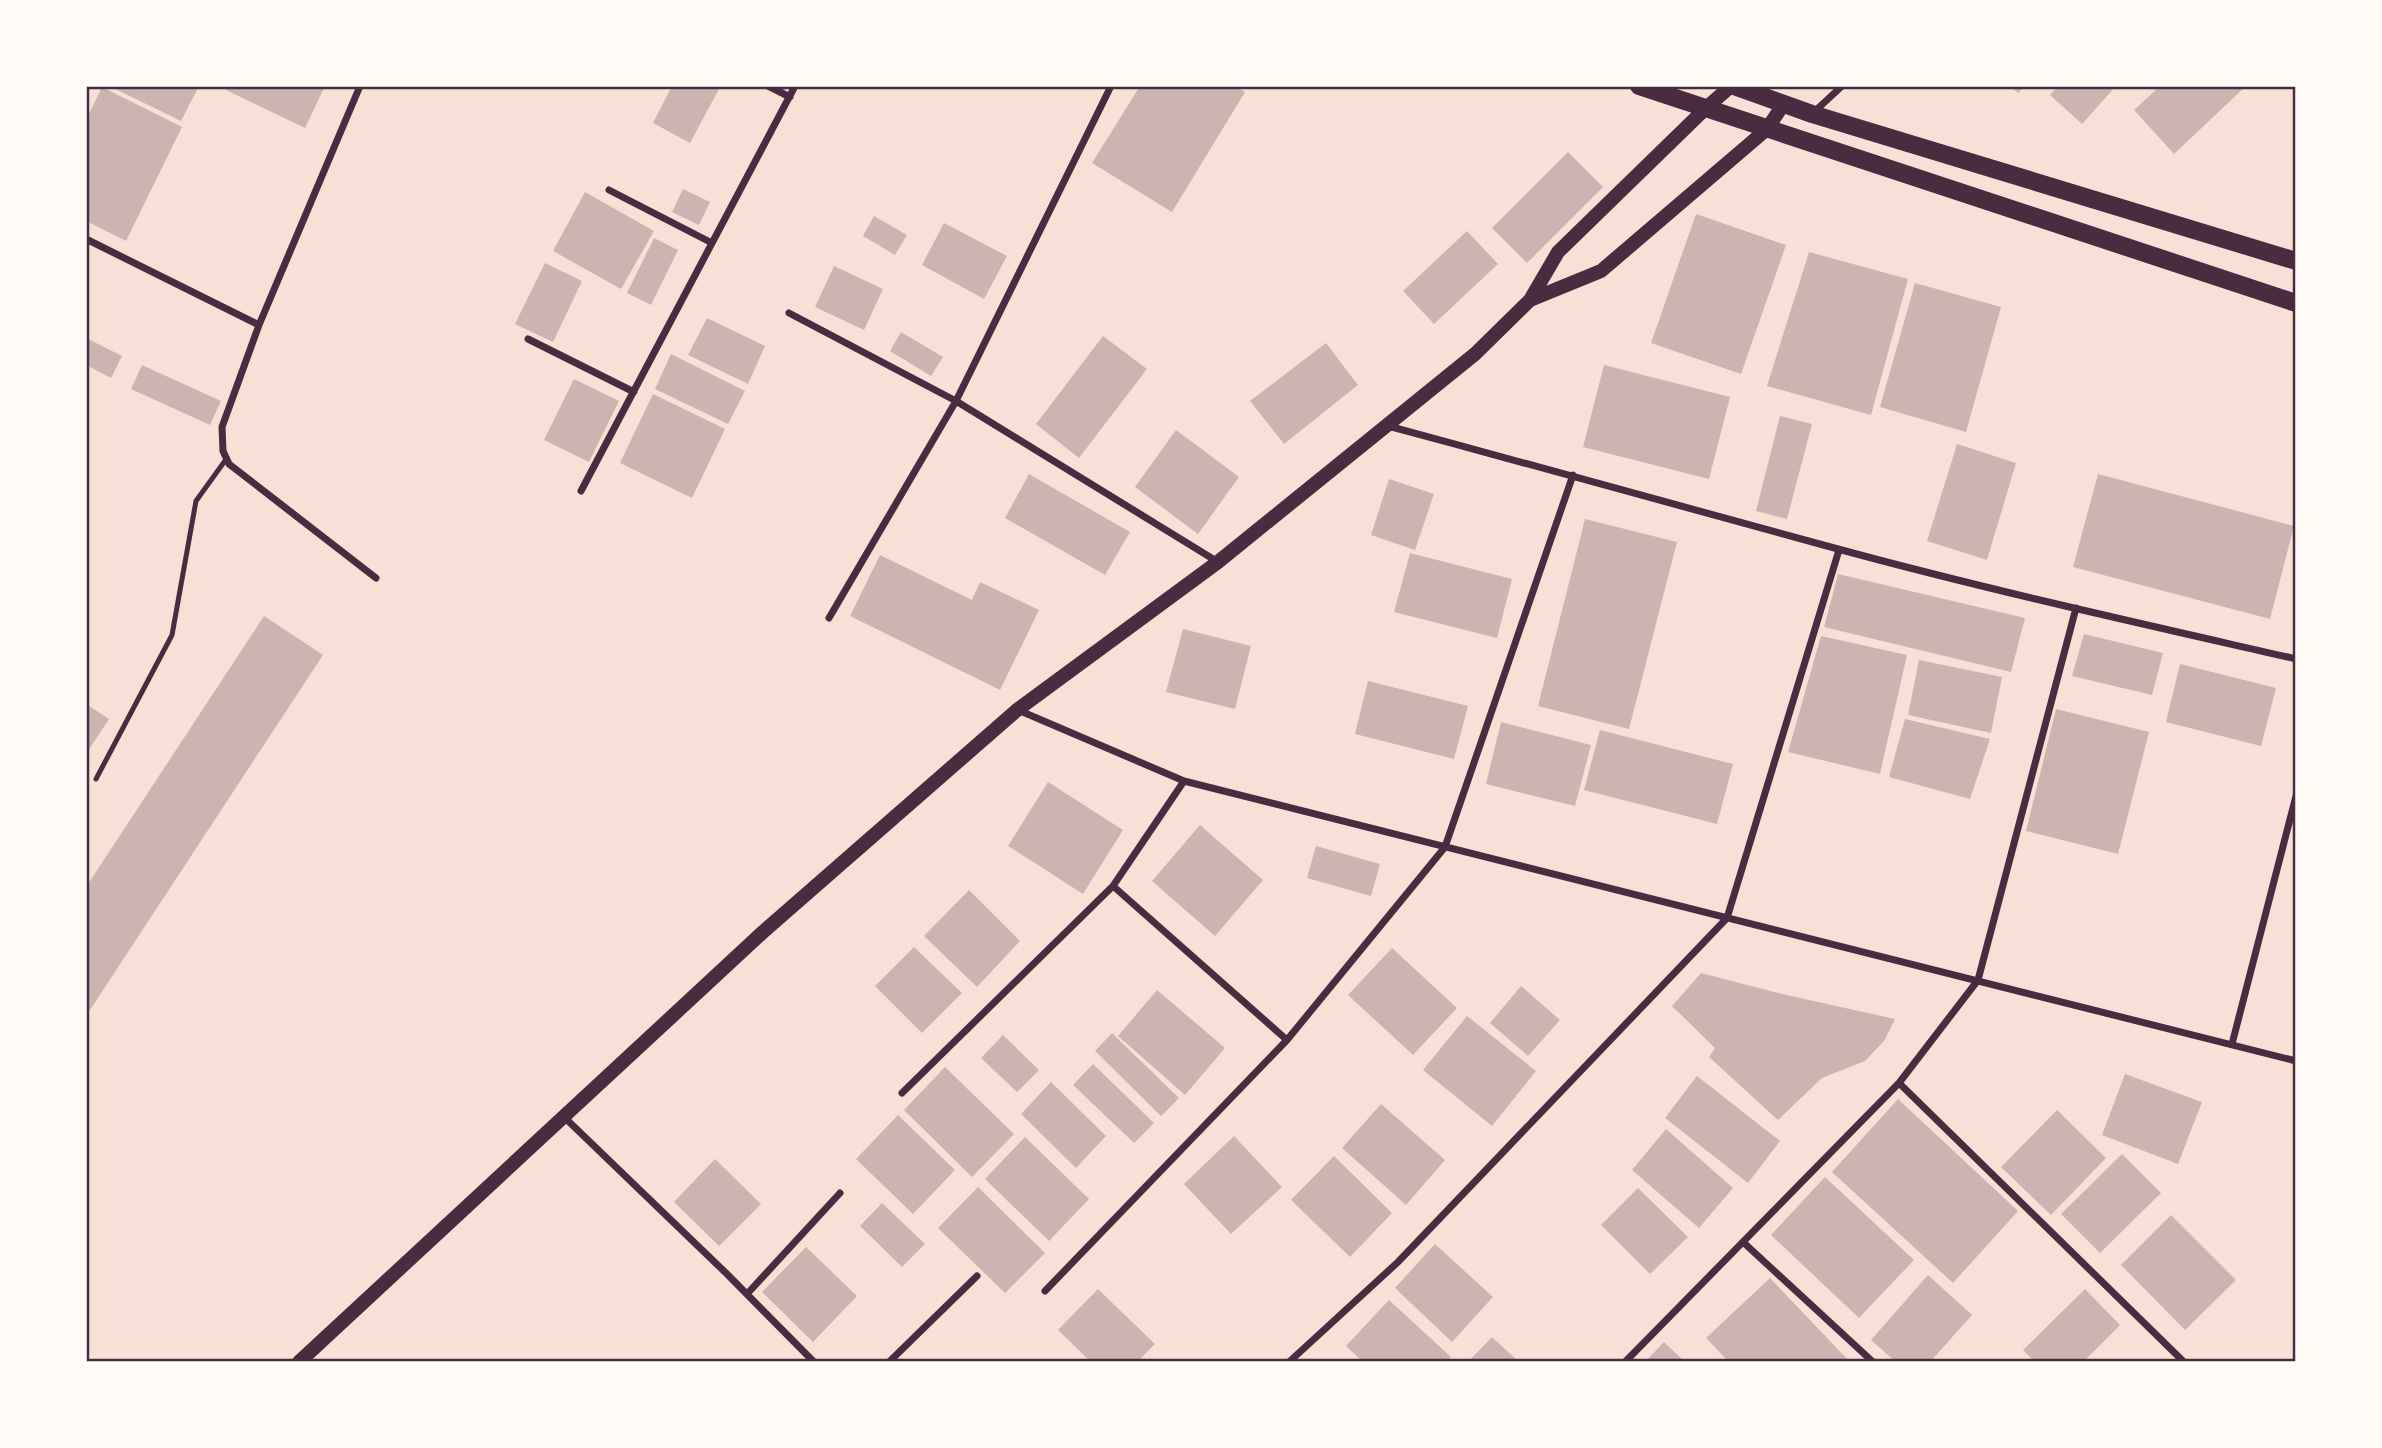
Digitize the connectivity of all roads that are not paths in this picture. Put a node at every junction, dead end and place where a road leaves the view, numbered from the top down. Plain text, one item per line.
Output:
1 (360, 86) edge
2 (768, 86) edge
3 (795, 86) edge
4 (1111, 86) edge
5 (1640, 86) edge
6 (1733, 86) edge
7 (1842, 86) edge
8 (790, 97) junction
9 (1783, 105) junction
10 (1706, 107) junction
11 (1812, 114) junction
12 (1768, 129) junction
13 (609, 190) dead end
14 (86, 239) edge
15 (712, 243) junction
16 (2296, 261) edge
17 (1530, 300) junction
18 (2296, 303) edge
19 (789, 313) dead end
20 (259, 325) junction
21 (527, 338) dead end
22 (634, 392) junction
23 (956, 401) junction
24 (1387, 426) junction
25 (226, 458) junction
26 (1573, 475) junction
27 (582, 491) dead end
28 (1839, 550) junction
29 (1218, 562) junction
30 (376, 578) dead end
31 (2076, 608) junction
32 (829, 618) dead end
33 (2296, 659) edge
34 (1017, 710) junction
35 (96, 779) dead end
36 (1184, 781) junction
37 (2296, 796) edge
38 (1444, 847) junction
39 (1113, 886) junction
40 (1727, 918) junction
41 (1979, 980) junction
42 (1287, 1040) junction
43 (2232, 1044) junction
44 (2296, 1061) edge
45 (1899, 1083) junction
46 (902, 1093) dead end
47 (563, 1115) junction
48 (840, 1193) dead end
49 (1743, 1242) junction
50 (977, 1276) dead end
51 (1045, 1291) dead end
52 (747, 1294) junction
53 (299, 1362) edge
54 (814, 1362) edge
55 (889, 1362) edge
56 (1289, 1362) edge
57 (1625, 1362) edge
58 (1873, 1362) edge
59 (2185, 1362) edge

1 - 20 street
2 - 8 street
3 - 8 street
4 - 23 street
5 - 10 main road
6 - 9 main road
6 - 10 main road
7 - 11 street
8 - 15 street
9 - 11 main road
9 - 12 main road
10 - 12 main road
10 - 17 main road
11 - 16 main road
12 - 17 main road
12 - 18 main road
13 - 15 street
14 - 20 street
15 - 22 street
17 - 24 main road
19 - 23 street
20 - 25 street
21 - 22 street
22 - 27 street
23 - 29 street
23 - 32 street
24 - 26 street
24 - 29 main road
25 - 30 street
25 - 35 lane
26 - 28 street
26 - 38 street
28 - 31 street
28 - 40 street
29 - 34 main road
31 - 33 street
31 - 41 street
34 - 36 street
34 - 47 main road
36 - 38 street
36 - 39 street
37 - 43 street
38 - 40 street
38 - 42 street
39 - 42 street
39 - 46 street
40 - 41 street
40 - 56 street
41 - 43 street
41 - 45 street
42 - 51 street
43 - 44 street
45 - 49 street
45 - 59 street
47 - 52 street
47 - 53 main road
48 - 52 street
49 - 57 street
49 - 58 street
50 - 55 street
52 - 54 street

